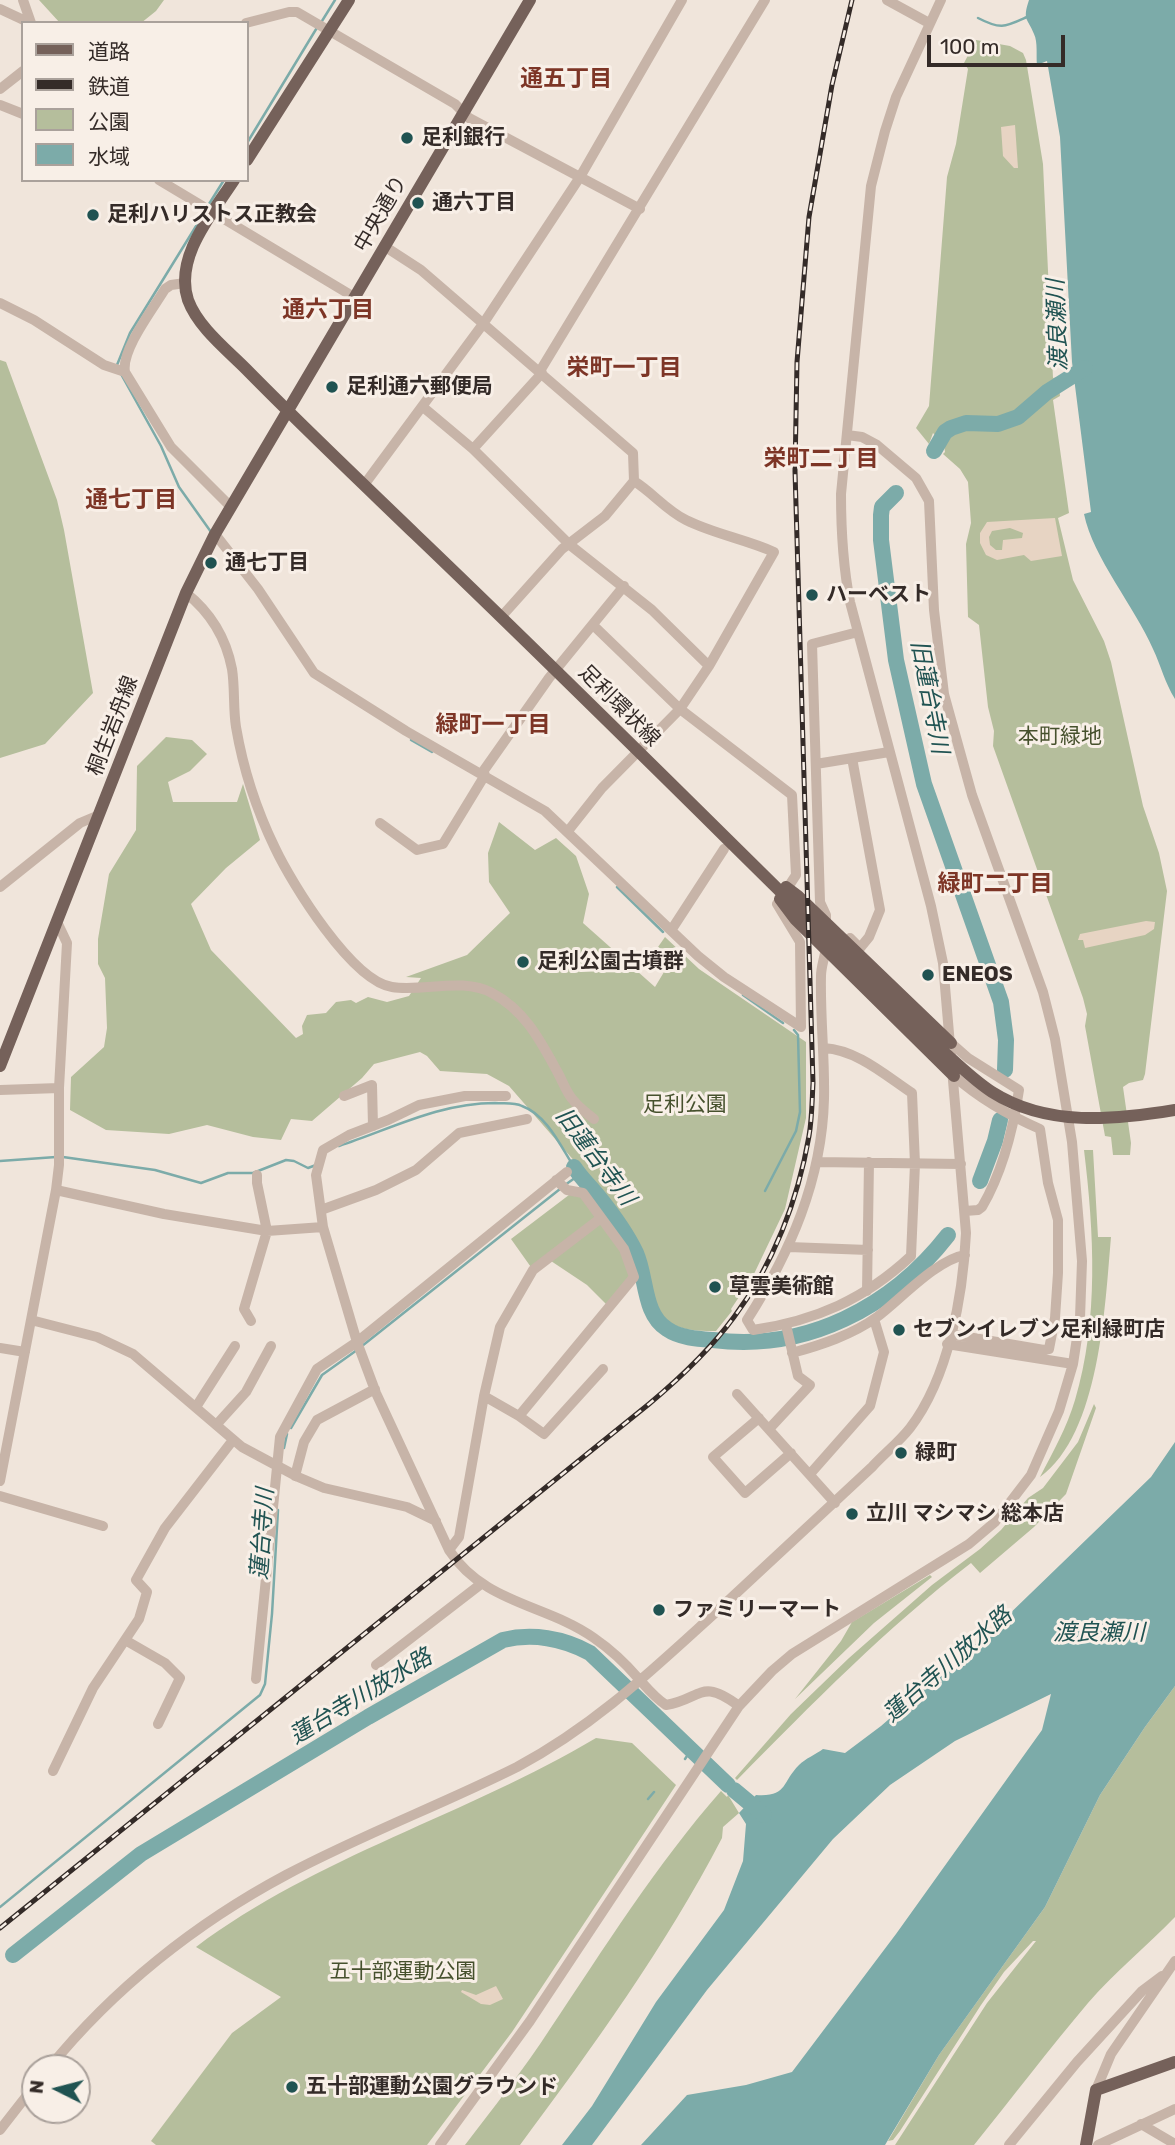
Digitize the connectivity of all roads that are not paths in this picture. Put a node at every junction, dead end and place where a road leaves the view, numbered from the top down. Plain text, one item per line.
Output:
1 (23, 0) edge
2 (349, 0) edge
3 (530, 0) edge
4 (682, 0) edge
5 (765, 0) edge
6 (887, 0) edge
7 (941, 0) edge
8 (0, 9) edge
9 (26, 21) edge
10 (29, 21) edge
11 (248, 22) edge
12 (929, 23) junction
13 (328, 31) junction
14 (21, 73) edge
15 (0, 89) edge
16 (0, 105) edge
17 (463, 111) junction
18 (21, 113) edge
19 (248, 158) edge
20 (580, 177) junction
21 (162, 182) edge
22 (233, 182) edge
23 (640, 209) junction
24 (213, 214) junction
25 (384, 246) junction
26 (185, 283) junction
27 (354, 297) junction
28 (0, 303) edge
29 (484, 324) junction
30 (125, 372) junction
31 (541, 372) junction
32 (423, 407) junction
33 (287, 411) junction
34 (847, 435) junction
35 (472, 449) junction
36 (634, 481) junction
37 (364, 485) junction
38 (230, 506) junction
39 (215, 534) junction
40 (570, 545) junction
41 (624, 586) junction
42 (186, 593) junction
43 (502, 616) junction
44 (593, 625) junction
45 (858, 632) junction
46 (709, 666) junction
47 (557, 671) junction
48 (680, 709) junction
49 (637, 751) junction
50 (889, 752) junction
51 (852, 758) junction
52 (816, 764) junction
53 (483, 777) junction
54 (99, 816) junction
55 (380, 822) dead end
56 (568, 831) junction
57 (724, 849) dead end
58 (0, 873) edge
59 (771, 882) junction
60 (4, 885) edge
61 (825, 915) junction
62 (57, 922) junction
63 (672, 929) junction
64 (951, 1043) junction
65 (824, 1048) junction
66 (0, 1066) edge
67 (954, 1076) junction
68 (59, 1088) junction
69 (0, 1090) edge
70 (344, 1096) dead end
71 (506, 1096) dead end
72 (1175, 1110) edge
73 (1015, 1118) junction
74 (1069, 1118) junction
75 (527, 1119) dead end
76 (594, 1119) dead end
77 (373, 1126) junction
78 (817, 1162) junction
79 (869, 1162) junction
80 (915, 1164) junction
81 (961, 1164) junction
82 (567, 1172) dead end
83 (257, 1175) dead end
84 (556, 1180) junction
85 (56, 1190) junction
86 (321, 1210) junction
87 (965, 1211) junction
88 (601, 1218) junction
89 (323, 1227) junction
90 (267, 1231) junction
91 (789, 1247) junction
92 (868, 1250) junction
93 (965, 1255) junction
94 (867, 1291) junction
95 (874, 1319) junction
96 (32, 1320) junction
97 (251, 1321) dead end
98 (787, 1329) junction
99 (949, 1339) junction
100 (357, 1342) junction
101 (235, 1346) dead end
102 (271, 1346) dead end
103 (0, 1348) edge
104 (791, 1351) junction
105 (25, 1352) junction
106 (1073, 1364) junction
107 (603, 1369) dead end
108 (375, 1389) junction
109 (737, 1394) dead end
110 (484, 1396) junction
111 (196, 1407) junction
112 (519, 1416) junction
113 (759, 1418) junction
114 (217, 1424) junction
115 (769, 1429) junction
116 (233, 1440) junction
117 (791, 1453) junction
118 (275, 1465) junction
119 (810, 1474) junction
120 (295, 1476) junction
121 (0, 1481) edge
122 (0, 1496) edge
123 (835, 1503) junction
124 (436, 1521) junction
125 (103, 1526) dead end
126 (449, 1550) junction
127 (481, 1584) junction
128 (125, 1640) junction
129 (376, 1665) dead end
130 (256, 1679) dead end
131 (638, 1683) junction
132 (739, 1706) junction
133 (158, 1724) dead end
134 (53, 1771) dead end
135 (1175, 1961) edge
136 (1162, 1976) junction
137 (60, 2054) edge
138 (1175, 2062) edge
139 (1096, 2090) junction
140 (21, 2103) edge
141 (1175, 2109) edge
142 (1141, 2124) junction
143 (0, 2130) edge
144 (1175, 2144) edge
145 (440, 2145) edge
146 (1009, 2145) edge
147 (1086, 2145) edge
148 (1098, 2145) edge

1 - 10 street
2 - 13 main road
3 - 17 main road, 中央通り
4 - 20 street
5 - 23 street
6 - 12 street
7 - 12 street
8 - 9 street
11 - 13 street
12 - 34 street
13 - 17 street
13 - 19 main road
14 - 15 street
16 - 18 street
17 - 20 street
17 - 25 main road, 中央通り
20 - 23 street
20 - 29 street
21 - 24 street
22 - 24 main road
23 - 31 street
24 - 26 main road
24 - 27 street
25 - 27 main road, 中央通り
25 - 29 street
26 - 30 street
26 - 33 main road, 足利環状線
27 - 33 main road, 中央通り
28 - 30 street
29 - 31 street
29 - 32 street
30 - 38 street
31 - 35 street
31 - 36 street
32 - 35 street
32 - 37 street
33 - 37 main road, 足利環状線
33 - 38 main road, 桐生岩舟線
34 - 45 street
34 - 74 street
35 - 40 street
36 - 40 street
36 - 46 street
37 - 43 main road, 足利環状線
38 - 39 main road, 桐生岩舟線
39 - 42 main road, 桐生岩舟線
39 - 53 street
40 - 41 street
40 - 43 street
41 - 44 street
41 - 46 street
42 - 54 main road, 桐生岩舟線
42 - 76 street
43 - 47 main road, 足利環状線
44 - 47 street
44 - 48 street
45 - 50 street
45 - 52 street
46 - 48 street
47 - 49 main road, 足利環状線
47 - 53 street
48 - 49 street
48 - 63 street
49 - 56 street
49 - 59 main road, 足利環状線
50 - 51 street
50 - 64 street
51 - 52 street
51 - 61 street
52 - 61 street
53 - 55 street
53 - 56 street
54 - 60 street
54 - 62 main road, 桐生岩舟線
56 - 63 street
57 - 63 street
58 - 60 street
59 - 64 main road
59 - 67 main road
59 - 74 main road, 足利環状線
61 - 65 street
62 - 66 main road, 桐生岩舟線
62 - 68 street
64 - 67 street
64 - 73 street
65 - 78 street
65 - 80 street
67 - 73 street
67 - 81 street
68 - 69 street
68 - 85 street
70 - 77 street
71 - 77 street
72 - 74 main road, 足利環状線
73 - 87 street
73 - 99 street
74 - 106 street
75 - 86 street
77 - 86 street
78 - 79 street
78 - 91 street
79 - 80 street
79 - 92 street
80 - 81 street
80 - 94 street
81 - 87 street
82 - 84 street
83 - 90 street
84 - 88 street
84 - 100 street
85 - 90 street
85 - 96 street
86 - 89 street
87 - 93 street
88 - 110 street
88 - 112 street
89 - 90 street
89 - 100 street
90 - 97 street
91 - 92 street
91 - 98 street
92 - 94 street
93 - 95 street
93 - 99 street
94 - 98 street
95 - 104 street
95 - 119 street
96 - 105 street
96 - 111 street
98 - 104 street
99 - 106 street
99 - 123 street
100 - 108 street
100 - 118 street
101 - 111 street
102 - 114 street
103 - 105 street
104 - 115 street
105 - 121 street
106 - 132 street
107 - 112 street
108 - 120 street
108 - 124 street
109 - 113 street
110 - 112 street
110 - 126 street
111 - 114 street
113 - 115 street
113 - 117 street
114 - 116 street
115 - 117 street
116 - 118 street
116 - 128 street
117 - 119 street
118 - 120 street
118 - 130 street
119 - 123 street
120 - 124 street
122 - 125 street
123 - 131 street
124 - 126 street
126 - 127 street
127 - 129 street
127 - 131 street
128 - 133 street
128 - 134 street
131 - 132 street
131 - 137 street
132 - 145 street
135 - 136 street
136 - 139 street
136 - 146 street
138 - 139 main road
139 - 147 main road
140 - 143 street
141 - 142 street
142 - 144 street
142 - 148 street

